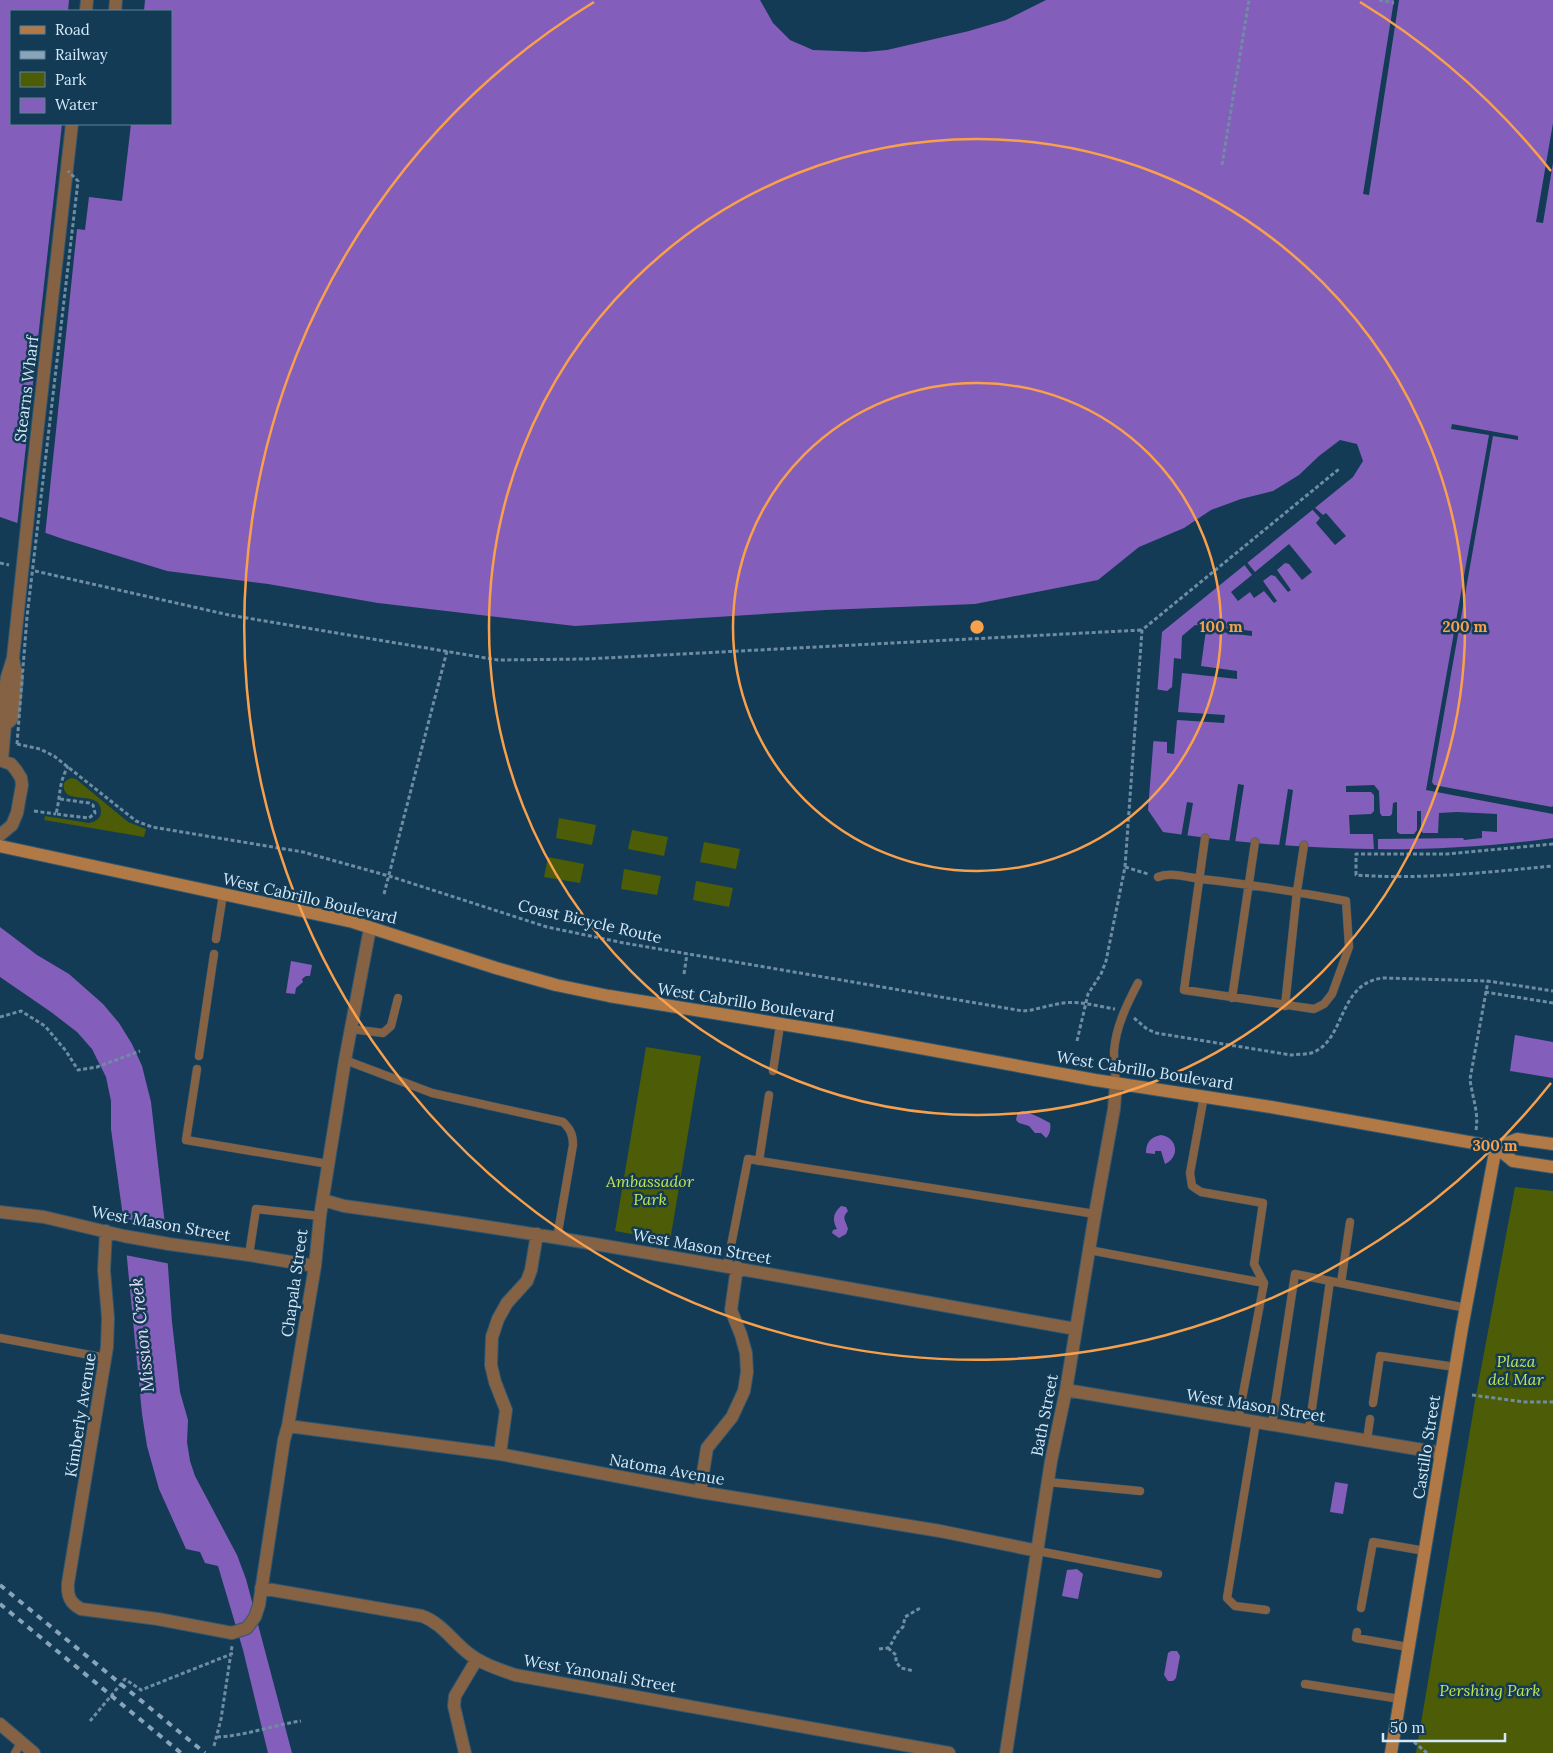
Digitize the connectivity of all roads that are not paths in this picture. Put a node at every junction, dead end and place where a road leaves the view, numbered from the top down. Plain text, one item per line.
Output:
1 (72, 125) edge
2 (1, 760) edge
3 (0, 835) edge
4 (1205, 838) dead end
5 (1255, 842) dead end
6 (1304, 845) dead end
7 (0, 846) edge
8 (1158, 877) road end
9 (1199, 879) junction
10 (1250, 884) junction
11 (1297, 891) junction
12 (223, 894) junction
13 (370, 928) junction
14 (216, 939) dead end
15 (214, 954) dead end
16 (1138, 983) dead end
17 (398, 998) dead end
18 (1232, 998) junction
19 (1285, 1006) junction
20 (780, 1025) junction
21 (351, 1029) junction
22 (199, 1056) dead end
23 (345, 1060) junction
24 (197, 1069) dead end
25 (773, 1071) dead end
26 (1116, 1083) junction
27 (769, 1095) dead end
28 (1204, 1096) junction
29 (1553, 1144) edge
30 (1496, 1147) junction
31 (759, 1161) junction
32 (328, 1164) junction
33 (1553, 1167) edge
34 (323, 1200) junction
35 (0, 1212) edge
36 (1095, 1214) junction
37 (320, 1216) junction
38 (1350, 1222) dead end
39 (106, 1231) junction
40 (537, 1234) junction
41 (557, 1238) junction
42 (1089, 1250) junction
43 (249, 1255) junction
44 (315, 1266) junction
45 (732, 1267) junction
46 (1330, 1281) junction
47 (1264, 1283) junction
48 (1341, 1283) junction
49 (1466, 1308) junction
50 (1076, 1329) junction
51 (0, 1338) edge
52 (106, 1358) junction
53 (1455, 1367) junction
54 (1066, 1390) junction
55 (1373, 1403) dead end
56 (1238, 1420) junction
57 (1370, 1420) dead end
58 (1256, 1422) junction
59 (1272, 1424) junction
60 (288, 1426) junction
61 (1309, 1429) junction
62 (1367, 1440) junction
63 (1441, 1453) junction
64 (500, 1454) junction
65 (1048, 1482) junction
66 (1140, 1491) dead end
67 (700, 1492) junction
68 (1038, 1551) junction
69 (1425, 1551) junction
70 (1158, 1574) dead end
71 (261, 1588) junction
72 (1361, 1608) dead end
73 (1266, 1610) dead end
74 (1357, 1632) dead end
75 (235, 1633) joint
76 (1408, 1647) junction
77 (477, 1659) junction
78 (1305, 1684) dead end
79 (1400, 1699) junction
80 (0, 1724) edge
81 (18, 1748) edge
82 (34, 1753) edge
83 (465, 1753) edge
84 (949, 1753) edge
85 (1006, 1753) edge
86 (1391, 1753) edge

1 - 2 street, Stearns Wharf
2 - 3 street, Stearns Wharf
4 - 9 lane
5 - 10 lane
6 - 11 lane
7 - 12 main road, West Cabrillo Boulevard
8 - 9 lane
9 - 10 lane
9 - 18 lane
10 - 11 lane
10 - 18 lane
11 - 19 lane
11 - 19 lane
12 - 13 main road, West Cabrillo Boulevard
12 - 14 lane
13 - 20 main road, West Cabrillo Boulevard
13 - 21 street, Chapala Street
15 - 22 lane
16 - 26 lane
17 - 21 lane
18 - 19 lane
20 - 25 lane
20 - 26 main road, West Cabrillo Boulevard
21 - 23 street, Chapala Street
23 - 32 street, Chapala Street
23 - 41 lane
24 - 32 lane
26 - 28 main road, West Cabrillo Boulevard
26 - 36 street, Bath Street
27 - 31 lane
28 - 30 main road, West Cabrillo Boulevard
28 - 47 lane
29 - 30 main road
30 - 33 main road
30 - 49 main road, Castillo Street
31 - 36 lane
31 - 45 lane
32 - 34 street, Chapala Street
34 - 37 street, Chapala Street
34 - 40 street, West Mason Street
35 - 39 street, West Mason Street
36 - 42 street, Bath Street
37 - 43 lane
37 - 44 street, Chapala Street
38 - 48 lane
39 - 43 street, West Mason Street
39 - 52 street, Kimberly Avenue
40 - 41 street, West Mason Street
40 - 64 street
41 - 45 street, West Mason Street
42 - 47 lane
42 - 50 street, Bath Street
43 - 44 street, West Mason Street
44 - 60 street, Chapala Street
45 - 50 street, West Mason Street
45 - 67 street
46 - 48 lane
46 - 59 lane
46 - 61 lane
47 - 56 lane
48 - 49 lane
49 - 53 main road, Castillo Street
50 - 54 street, Bath Street
51 - 52 lane
52 - 75 street, Kimberly Avenue
53 - 55 lane
53 - 63 main road, Castillo Street
54 - 56 street, West Mason Street
54 - 65 street, Bath Street
56 - 58 street, West Mason Street
57 - 62 lane
58 - 59 street, West Mason Street
58 - 73 lane
59 - 61 street, West Mason Street
60 - 64 street, Natoma Avenue
60 - 71 street, Chapala Street
61 - 62 street, West Mason Street
62 - 63 street, West Mason Street
63 - 69 main road, Castillo Street
64 - 67 street, Natoma Avenue
65 - 66 lane
65 - 68 street, Bath Street
67 - 68 street, Natoma Avenue
68 - 70 lane
68 - 85 street, Bath Street
69 - 72 lane
69 - 76 main road, Castillo Street
71 - 75 street, Chapala Street
71 - 77 street, West Yanonali Street
74 - 76 lane
76 - 79 main road, Castillo Street
77 - 83 street
77 - 84 street, West Yanonali Street
78 - 79 lane
79 - 86 main road, Castillo Street
80 - 81 street
81 - 82 street

